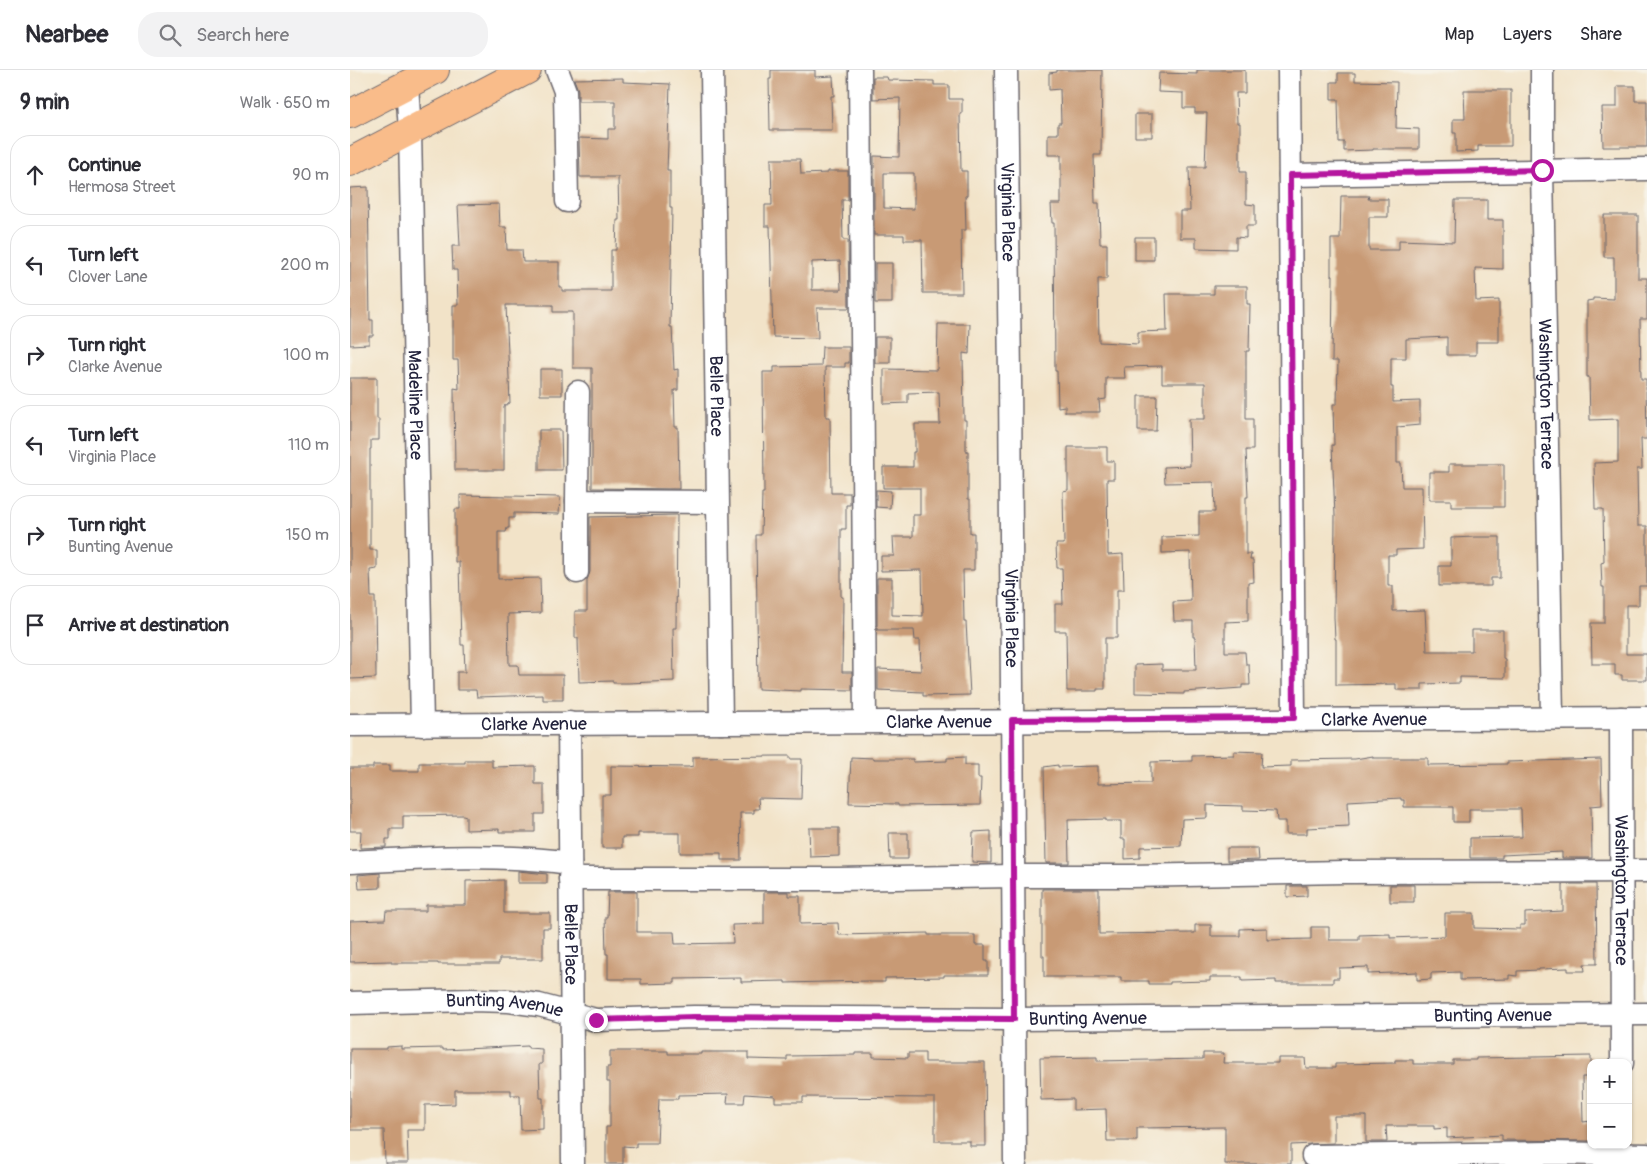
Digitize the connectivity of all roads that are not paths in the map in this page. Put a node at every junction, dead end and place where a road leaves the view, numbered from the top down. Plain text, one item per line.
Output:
1 (435, 70) edge
2 (528, 70) edge
3 (557, 70) edge
4 (712, 70) edge
5 (860, 70) edge
6 (1006, 70) edge
7 (1289, 70) edge
8 (1542, 70) edge
9 (407, 85) junction
10 (350, 114) edge
11 (410, 131) junction
12 (350, 162) edge
13 (1647, 169) edge
14 (1542, 170) junction
15 (1290, 175) junction
16 (567, 201) dead end
17 (578, 392) dead end
18 (577, 502) junction
19 (717, 502) junction
20 (577, 572) dead end
21 (1552, 717) junction
22 (1294, 718) junction
23 (1621, 718) junction
24 (1647, 718) edge
25 (1012, 720) junction
26 (865, 721) junction
27 (722, 722) junction
28 (569, 723) junction
29 (350, 725) edge
30 (422, 725) junction
31 (350, 862) edge
32 (570, 871) junction
33 (1647, 871) edge
34 (1621, 873) junction
35 (1013, 876) junction
36 (350, 1002) edge
37 (572, 1013) junction
38 (1622, 1014) junction
39 (1647, 1014) edge
40 (1014, 1019) junction
41 (1622, 1059) edge
42 (1623, 1155) edge
43 (1647, 1155) edge
44 (1314, 1156) dead end
45 (573, 1164) edge
46 (1015, 1164) edge

1 - 9 main road
2 - 11 main road
3 - 16 street
4 - 19 street, Belle Place
5 - 26 street
6 - 25 street, Virginia Place
7 - 15 street
8 - 14 street, Washington Terrace
9 - 10 main road
9 - 11 street, Madeline Place
11 - 12 main road
11 - 30 street, Madeline Place
13 - 14 street
14 - 15 street
14 - 21 street, Washington Terrace
15 - 22 street
17 - 18 street
18 - 19 street
18 - 20 street
19 - 27 street, Belle Place
21 - 22 street, Clarke Avenue
21 - 23 street, Clarke Avenue
22 - 25 street, Clarke Avenue
23 - 24 street, Clarke Avenue
23 - 34 street, Washington Terrace
25 - 26 street, Clarke Avenue
25 - 35 street, Virginia Place
26 - 27 street, Clarke Avenue
27 - 28 street, Clarke Avenue
28 - 30 street, Clarke Avenue
28 - 32 street, Belle Place
29 - 30 street, Clarke Avenue
31 - 32 street
32 - 35 street
32 - 37 street, Belle Place
33 - 34 street
34 - 35 street
34 - 38 street, Washington Terrace
35 - 40 street, Virginia Place
36 - 37 street, Bunting Avenue
37 - 40 street, Bunting Avenue
37 - 45 street, Belle Place
38 - 39 street, Bunting Avenue
38 - 40 street, Bunting Avenue
38 - 41 street, Washington Terrace
40 - 46 street, Virginia Place
42 - 43 street
42 - 44 street

